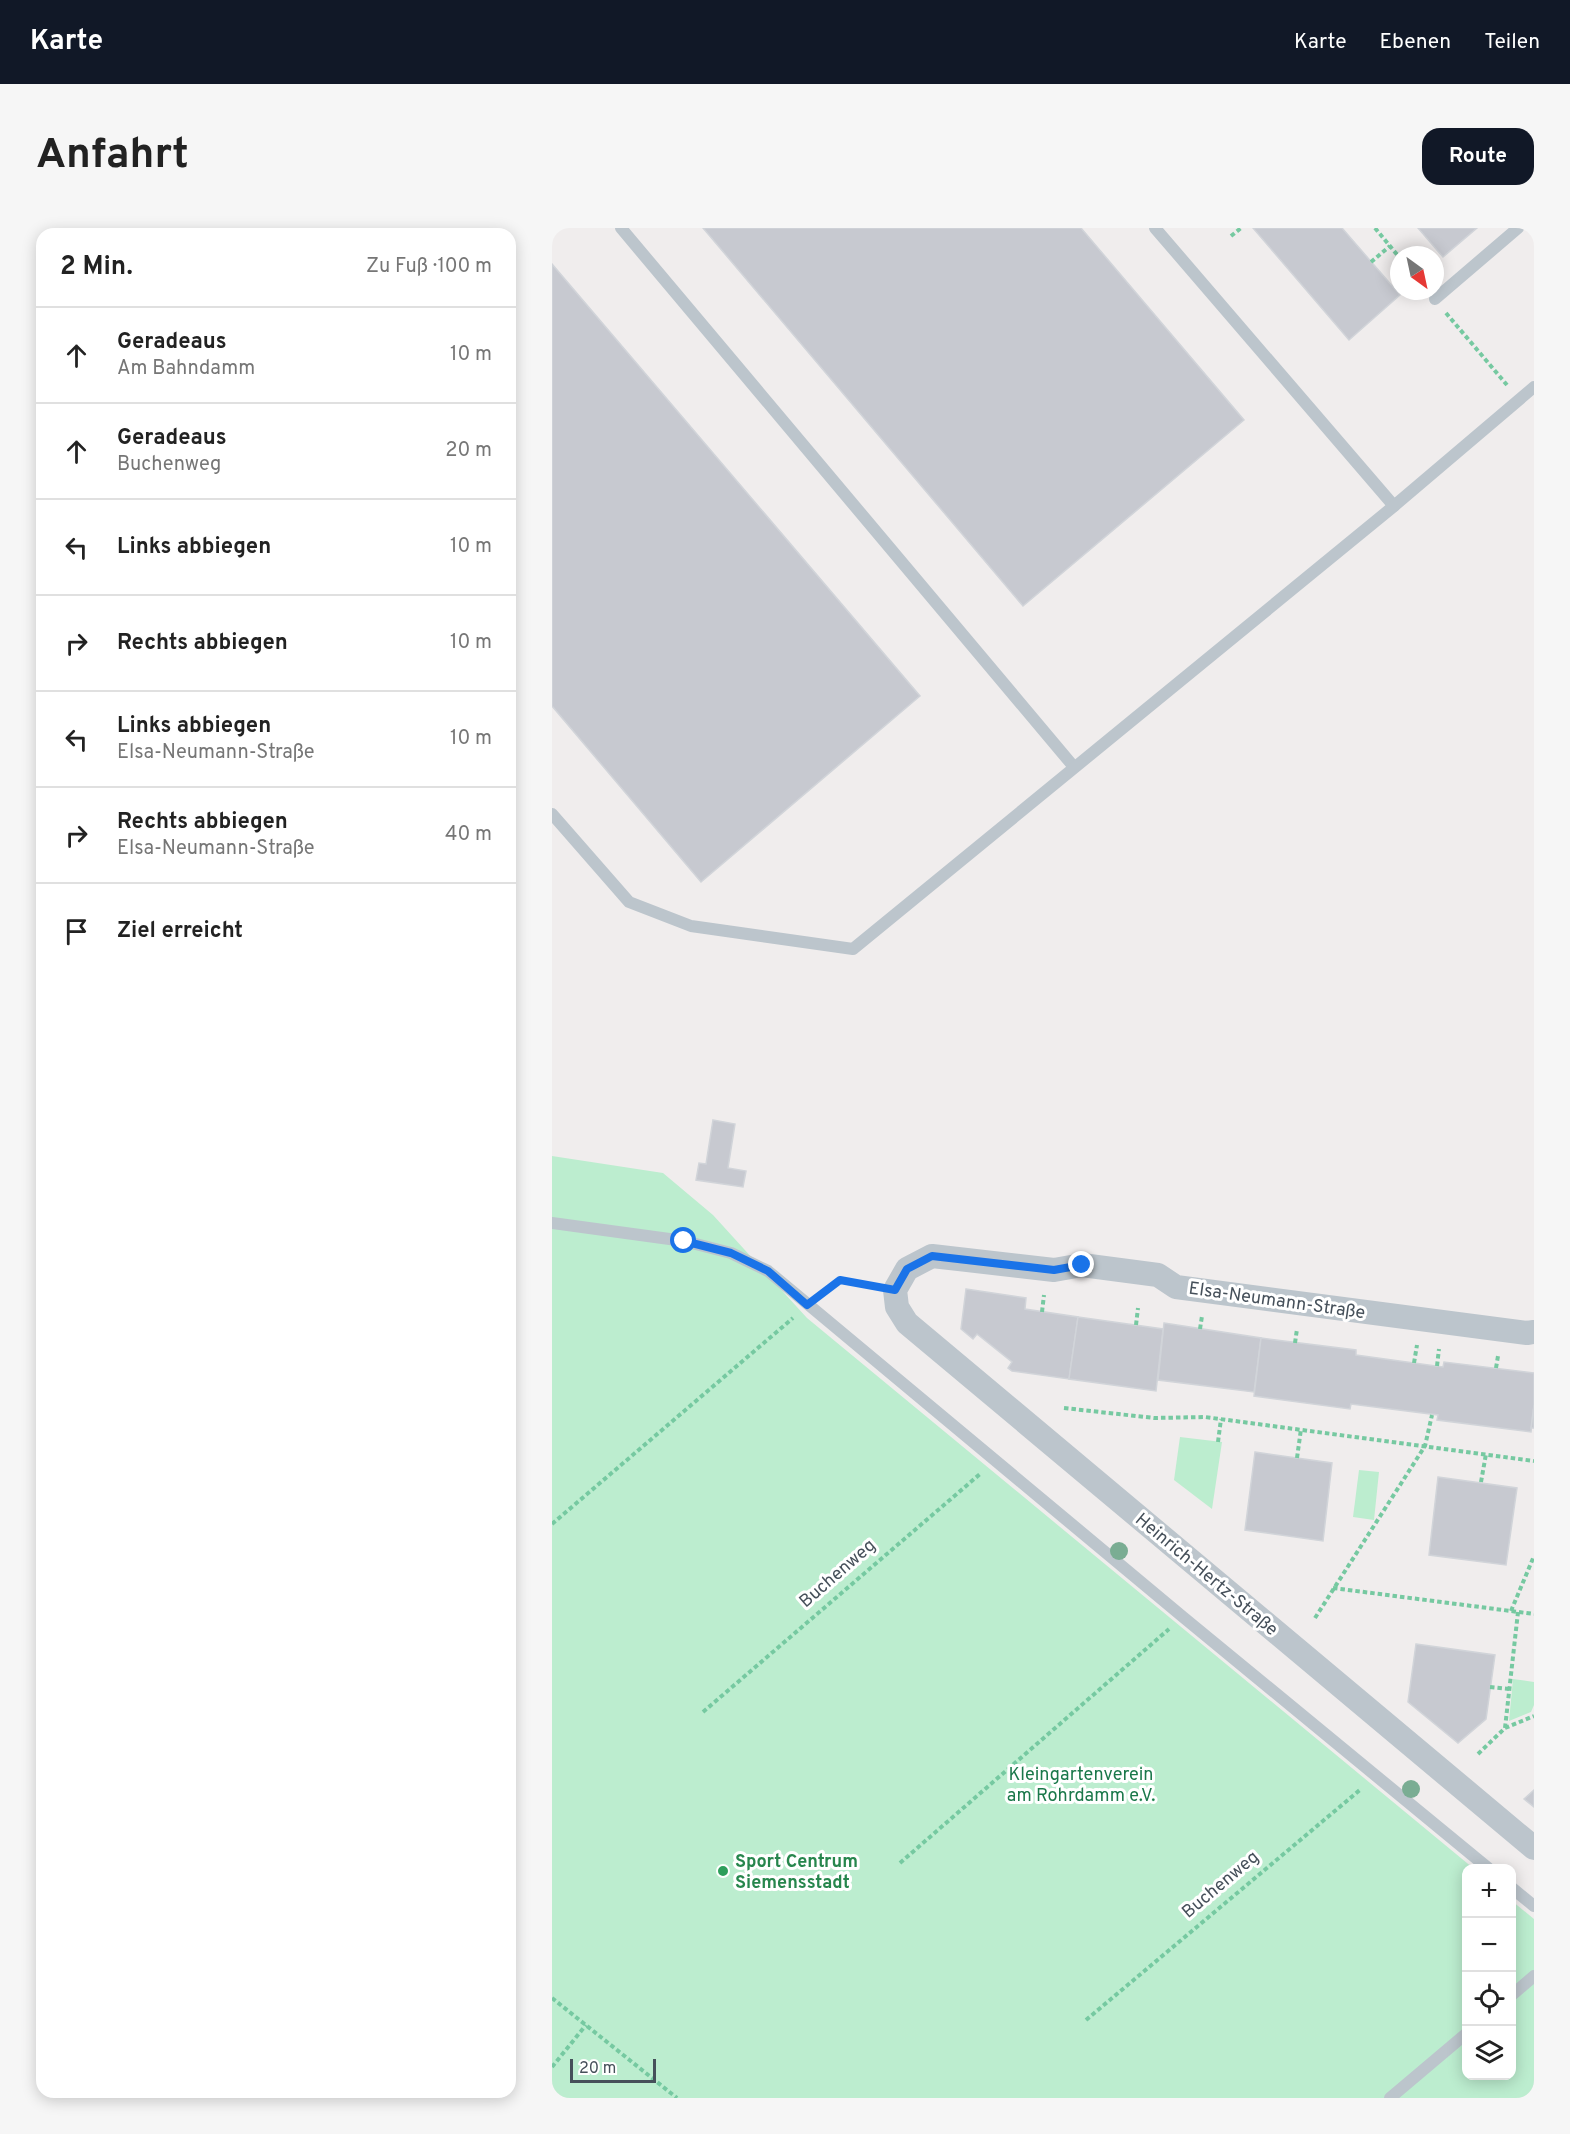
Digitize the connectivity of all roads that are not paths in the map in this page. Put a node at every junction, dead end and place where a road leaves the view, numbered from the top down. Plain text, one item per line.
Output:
1 (621, 228) edge
2 (1155, 228) edge
3 (1518, 228) edge
4 (1444, 291) edge
5 (1534, 387) edge
6 (1394, 506) junction
7 (1074, 767) junction
8 (552, 814) edge
9 (552, 1223) edge
10 (895, 1290) joint
11 (1534, 1332) edge
12 (1534, 1848) edge
13 (1482, 1864) edge
14 (1516, 1891) edge
15 (1534, 1906) edge
16 (1534, 1976) edge
17 (1516, 1992) edge
18 (1462, 2037) edge
19 (1390, 2098) edge

1 - 7 lane
2 - 6 lane
3 - 4 lane
5 - 6 lane
6 - 7 lane
7 - 8 lane
9 - 13 lane
10 - 11 street, Elsa-Neumann-Straße
10 - 12 street, Heinrich-Hertz-Straße
14 - 15 lane
16 - 17 lane
18 - 19 lane

